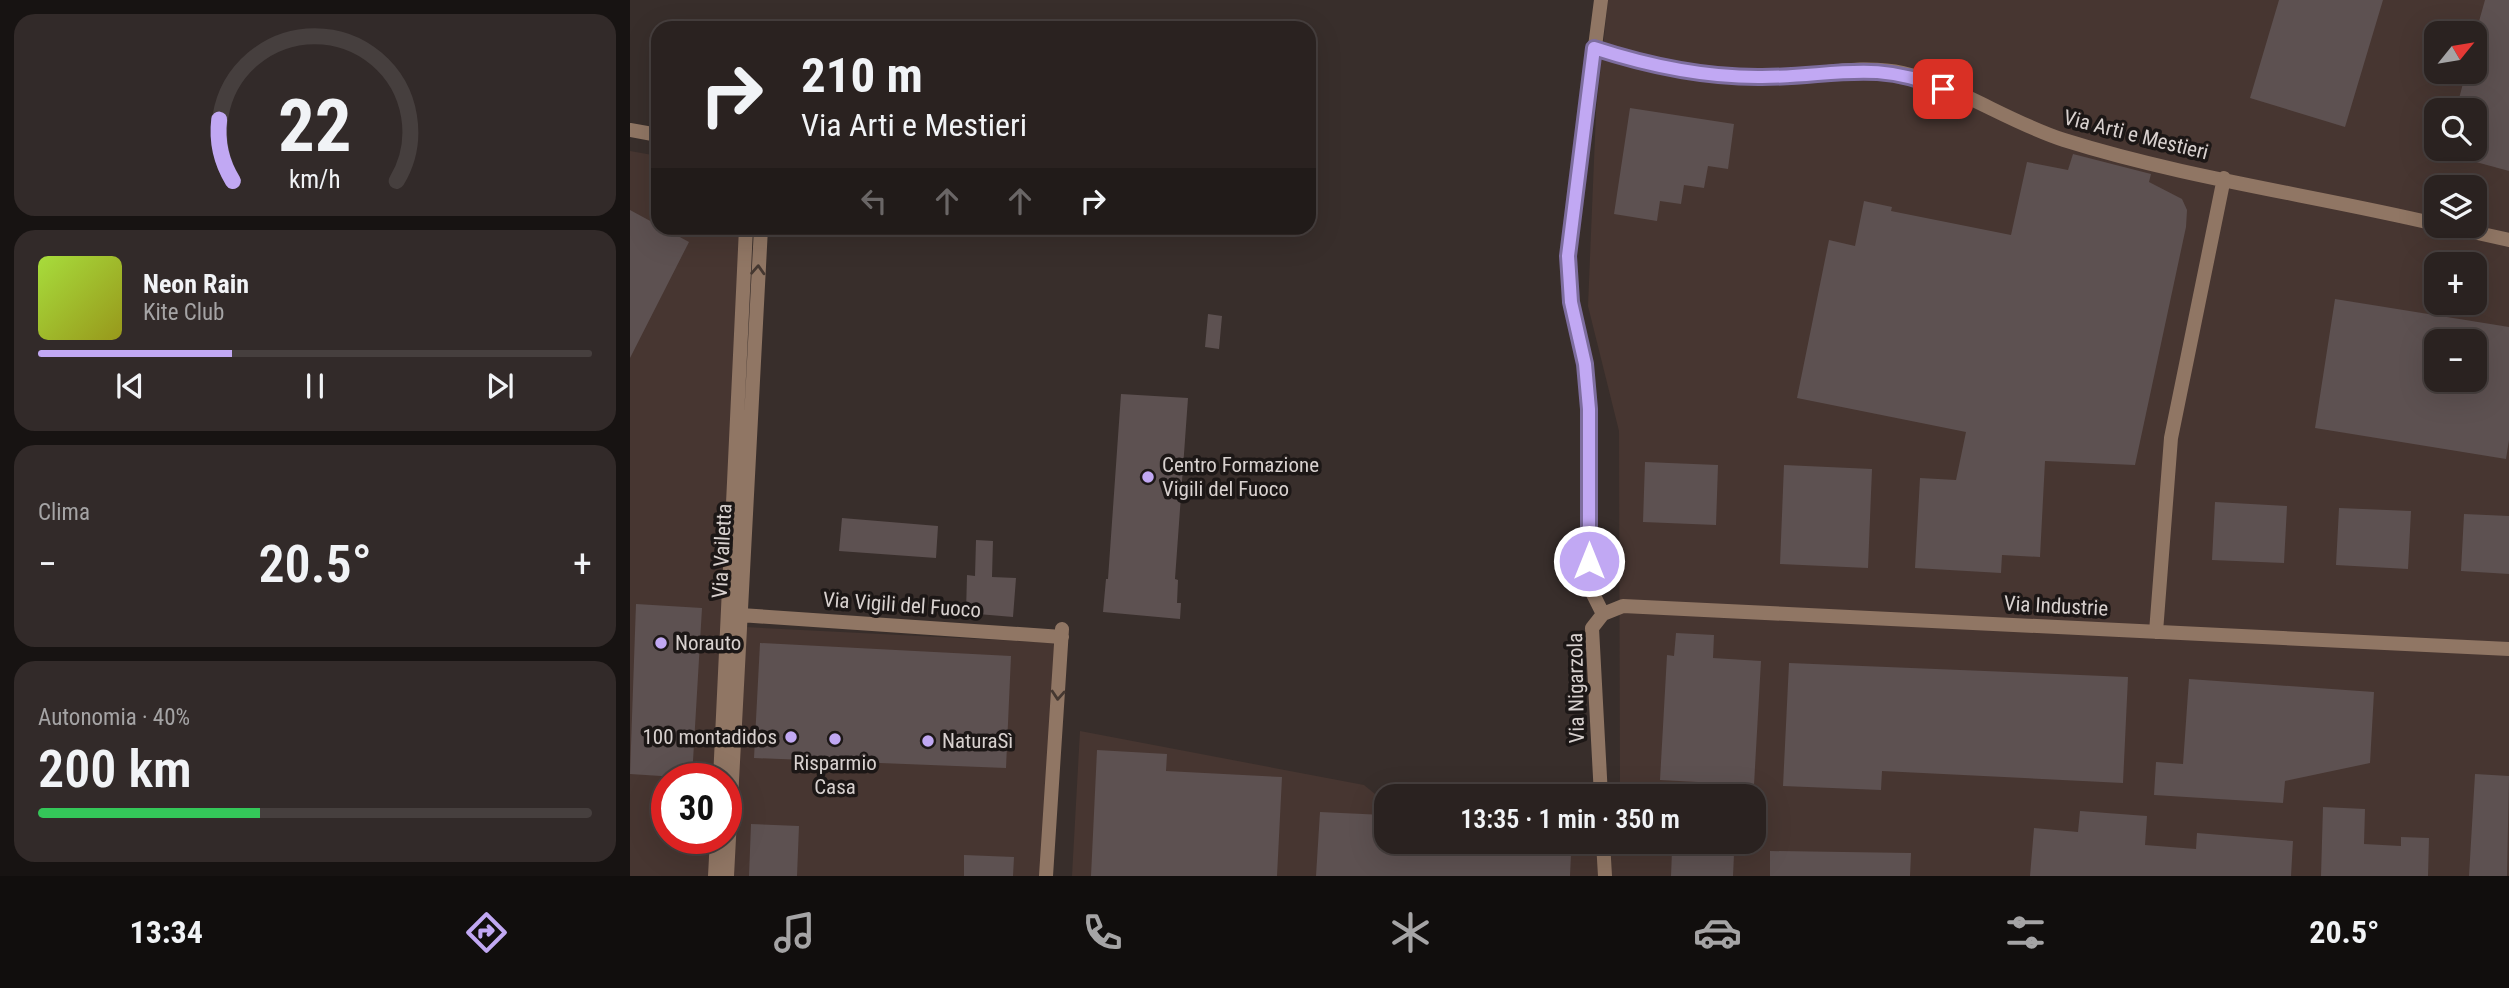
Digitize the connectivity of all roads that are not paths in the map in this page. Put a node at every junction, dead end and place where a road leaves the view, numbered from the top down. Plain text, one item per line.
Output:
1 (1601, 0) edge
2 (1594, 48) junction
3 (630, 130) edge
4 (651, 134) edge
5 (2224, 178) junction
6 (2424, 220) edge
7 (746, 235) edge
8 (761, 235) edge
9 (2487, 235) edge
10 (2509, 240) edge
11 (1603, 614) junction
12 (740, 615) junction
13 (2156, 632) junction
14 (2509, 649) edge
15 (721, 763) edge
16 (1600, 784) edge
17 (716, 854) edge
18 (1604, 854) edge
19 (715, 876) edge
20 (727, 876) edge
21 (1046, 876) edge
22 (1605, 876) edge

1 - 2 street, Via Nigarzola
2 - 5 street, Via Arti e Mestieri
2 - 11 street, Via Nigarzola
3 - 4 street
5 - 6 street
5 - 13 street, Via Arti e Mestieri
7 - 15 street, Via Vailetta
12 -> 8 street, Via Vailetta
9 - 10 street
11 - 13 street, Via Industrie
11 - 16 street, Via Nigarzola
12 - 20 street, Via Vailetta
12 -> 21 street, Via Vigili del Fuoco
13 - 14 street, Via Industrie
17 - 19 street
18 - 22 street

